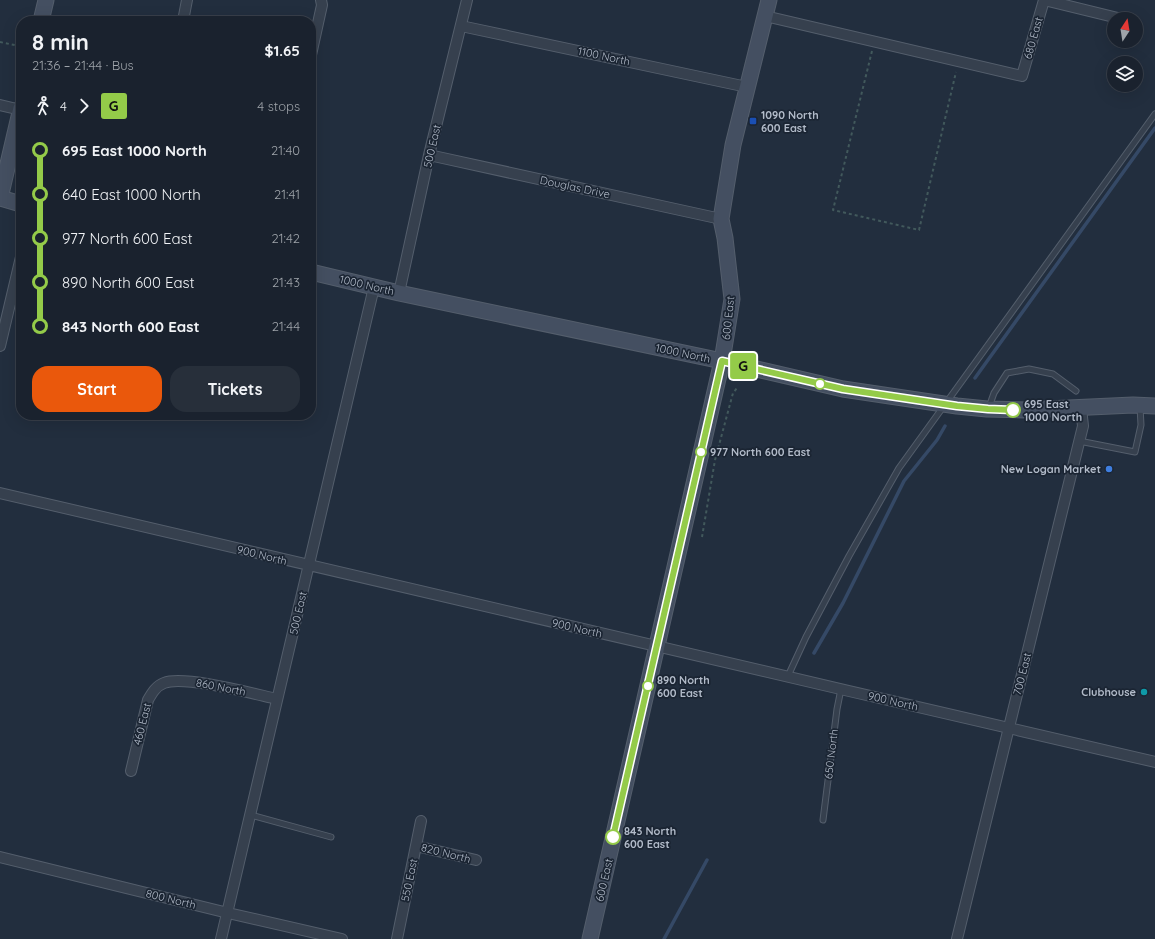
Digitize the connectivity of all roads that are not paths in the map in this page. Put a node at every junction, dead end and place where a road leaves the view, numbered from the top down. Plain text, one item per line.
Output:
1 (46, 0) edge
2 (187, 0) edge
3 (321, 0) edge
4 (467, 0) edge
5 (769, 0) edge
6 (1044, 0) edge
7 (1107, 15) edge
8 (42, 16) edge
9 (183, 16) edge
10 (765, 16) junction
11 (461, 26) junction
12 (316, 32) edge
13 (747, 87) junction
14 (0, 105) edge
15 (16, 108) edge
16 (1155, 114) edge
17 (16, 130) edge
18 (430, 155) junction
19 (0, 198) edge
20 (16, 203) edge
21 (721, 219) junction
22 (316, 273) edge
23 (16, 278) edge
24 (374, 287) junction
25 (399, 293) junction
26 (0, 346) edge
27 (722, 361) junction
28 (1076, 391) dead end
29 (945, 404) junction
30 (1140, 406) junction
31 (1155, 406) edge
32 (1081, 408) junction
33 (988, 409) junction
34 (1079, 441) junction
35 (0, 492) edge
36 (309, 566) junction
37 (657, 646) junction
38 (788, 676) junction
39 (163, 683) joint
40 (841, 689) junction
41 (278, 699) junction
42 (1009, 728) junction
43 (1155, 762) edge
44 (131, 771) dead end
45 (251, 815) junction
46 (823, 820) dead end
47 (421, 821) dead end
48 (331, 837) dead end
49 (416, 846) junction
50 (0, 857) edge
51 (476, 860) dead end
52 (228, 913) junction
53 (222, 939) edge
54 (342, 939) edge
55 (397, 939) edge
56 (590, 939) edge
57 (956, 939) edge

1 - 8 street
2 - 9 street
3 - 12 street
4 - 11 street, 500 East
5 - 10 street, 600 East
6 - 7 street
6 - 10 street, 680 East
10 - 13 street, 600 East
11 - 13 street, 1100 North
11 - 18 street, 500 East
13 - 21 street, 600 East
14 - 15 street
16 - 29 lane
17 - 19 street
18 - 21 street, Douglas Drive
18 - 25 street, 500 East
19 - 20 street
21 - 27 street, 600 East
22 - 24 street, 1000 North
23 - 26 street
24 - 25 street, 1000 North
24 - 36 street, 500 East
25 - 27 street, 1000 North
27 - 29 street, 1000 North
27 - 37 street, 600 East
28 - 33 lane
29 - 33 street, 1000 North
29 - 38 lane
30 - 31 street, 1000 North
30 - 32 street, 1000 North
30 - 34 lane
32 - 33 street, 1000 North
32 - 34 street, 700 East
34 - 42 street, 700 East
35 - 36 street, 900 North
36 - 37 street, 900 North
36 - 41 street, 500 East
37 - 38 street, 900 North
37 - 56 street, 600 East
38 - 40 street, 900 North
39 - 41 street, 860 North
39 - 44 street, 460 East
40 - 42 street, 900 North
40 - 46 lane, 650 North
41 - 45 street, 500 East
42 - 43 street, 900 North
42 - 57 street, 700 East
45 - 48 lane
45 - 52 street, 500 East
47 - 49 street, 550 East
49 - 51 street, 820 North
49 - 55 street, 550 East
50 - 52 street, 800 North
52 - 53 street, 500 East
52 - 54 street, 800 North

